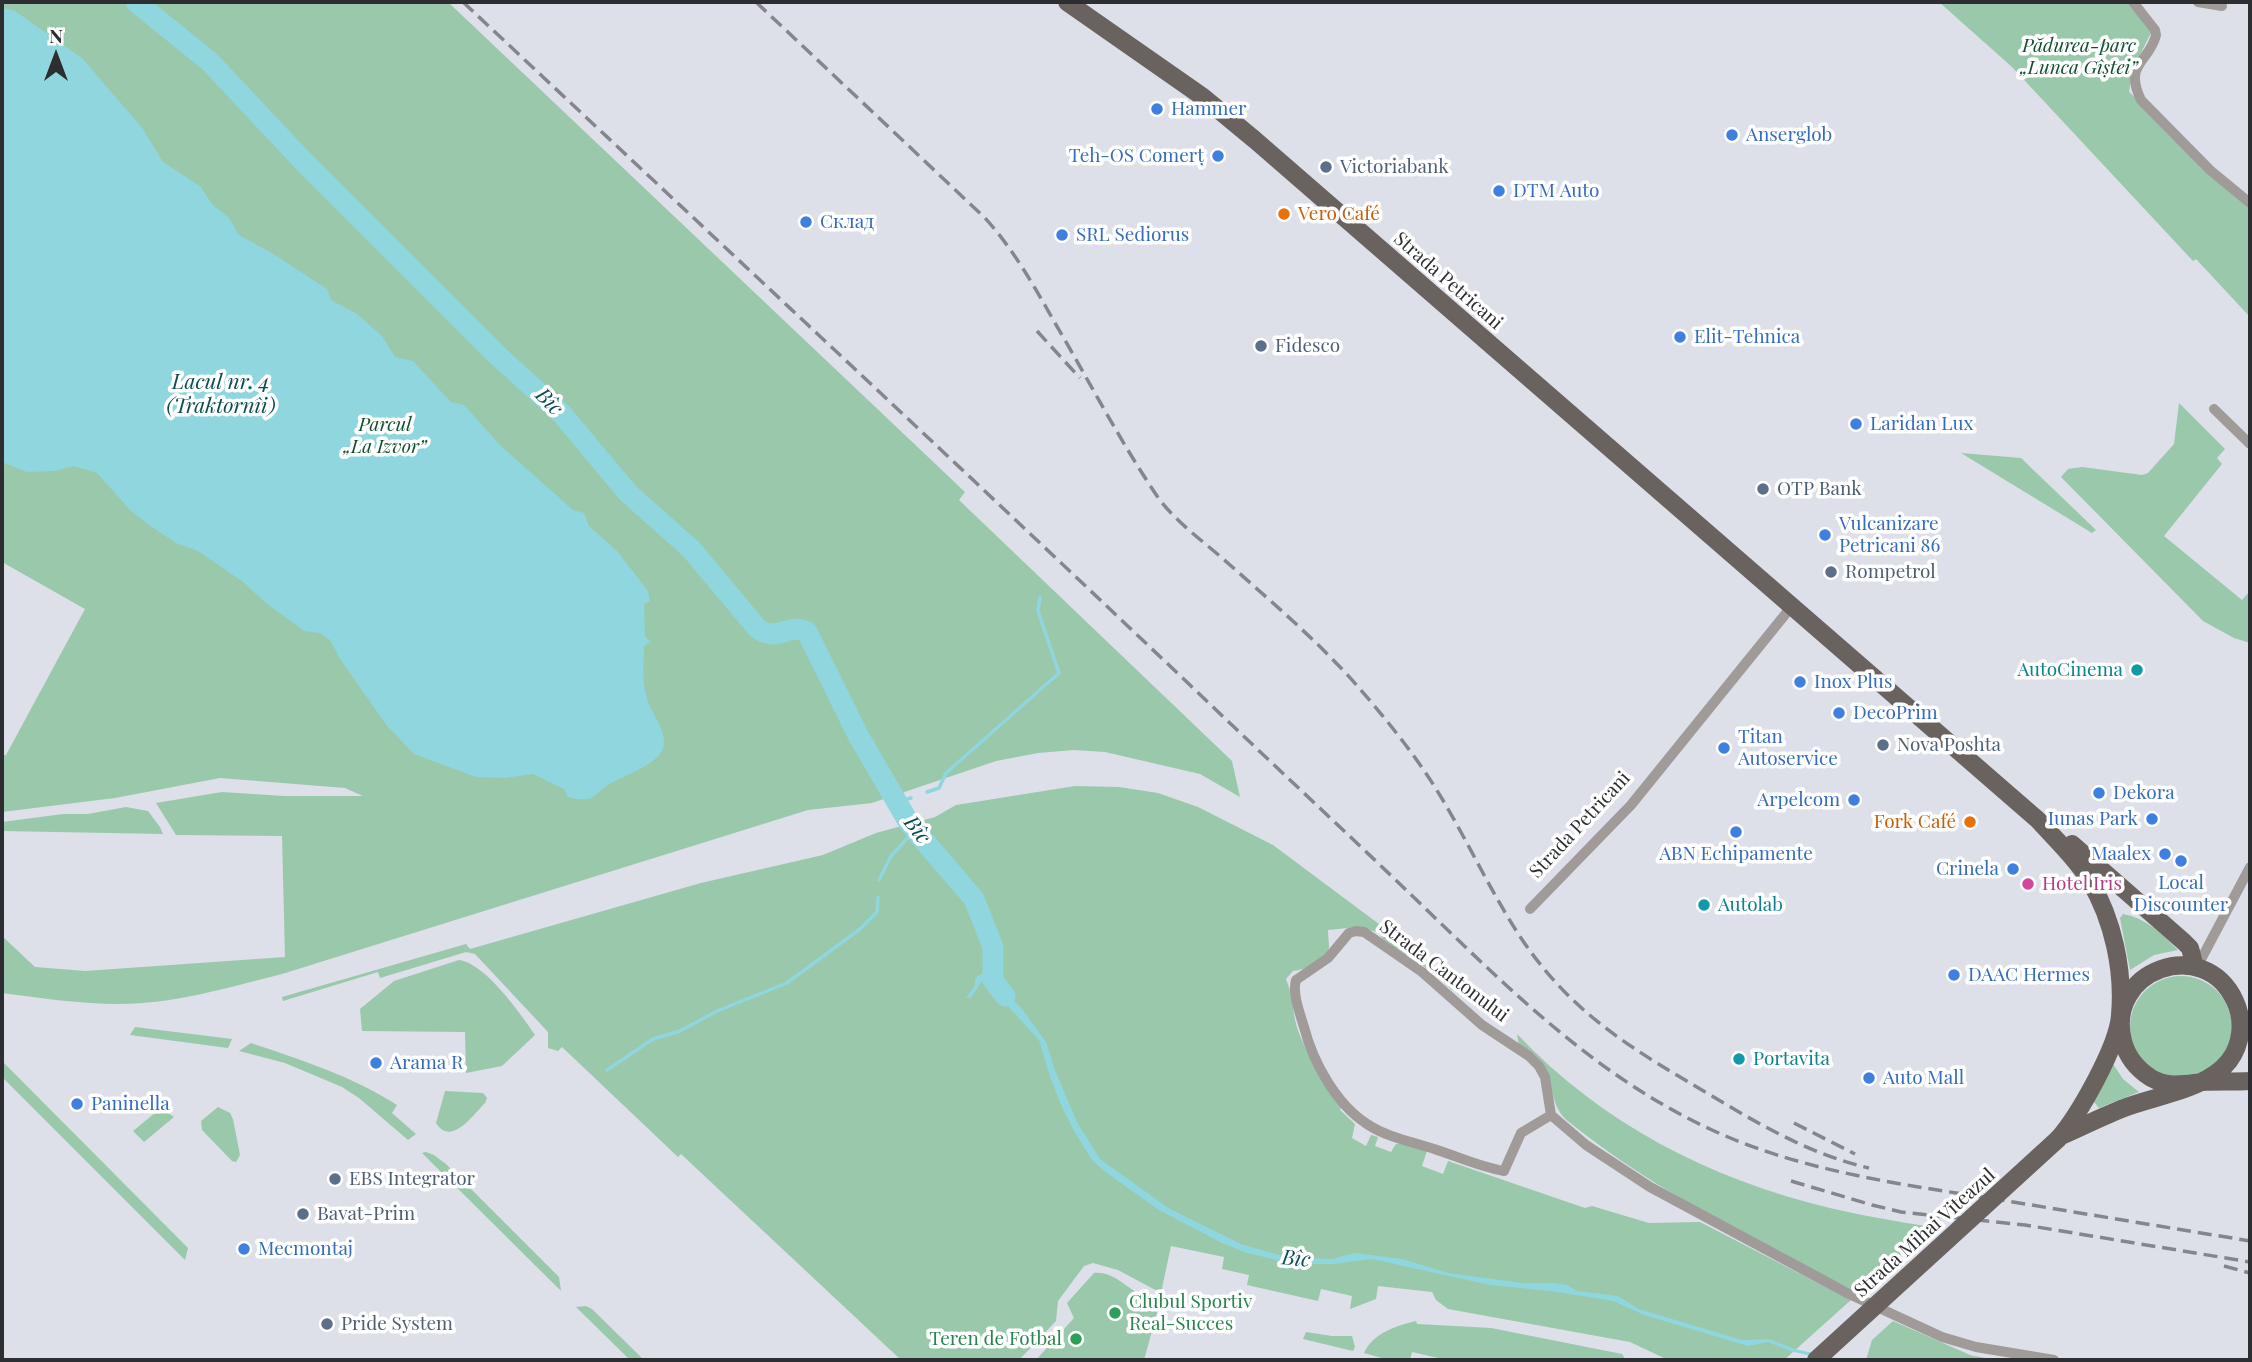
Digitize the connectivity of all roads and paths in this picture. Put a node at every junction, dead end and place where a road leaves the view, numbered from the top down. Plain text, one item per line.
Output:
1 (1067, 2) edge
2 (2133, 2) edge
3 (2198, 2) edge
4 (2222, 6) dead end
5 (2248, 198) edge
6 (2214, 409) dead end
7 (2250, 444) edge
8 (1792, 606) junction
9 (2038, 820) junction
10 (2250, 867) edge
11 (1530, 909) dead end
12 (2196, 967) junction
13 (2219, 979) junction
14 (2250, 998) edge
15 (2121, 1017) junction
16 (2250, 1081) edge
17 (2200, 1082) junction
18 (1551, 1115) junction
19 (2060, 1138) junction
20 (1816, 1360) edge
21 (2054, 1360) edge

1 - 8 main road, Strada Petricani
2 - 5 street
3 - 4 street
6 - 7 street
8 - 9 main road, Strada Petricani
8 - 11 street, Strada Petricani
9 - 12 main road, Strada Petricani
9 - 15 main road, Strada Petricani
10 - 12 street
12 - 13 main road
12 - 15 main road
13 - 14 main road
13 - 17 main road
15 - 17 main road
15 - 19 main road, Strada Mihai Viteazul
16 - 17 main road
17 - 19 main road, Strada Mihai Viteazul
18 - 18 street, Strada Cantonului
18 - 21 street
19 - 20 main road, Strada Mihai Viteazul, bridge

